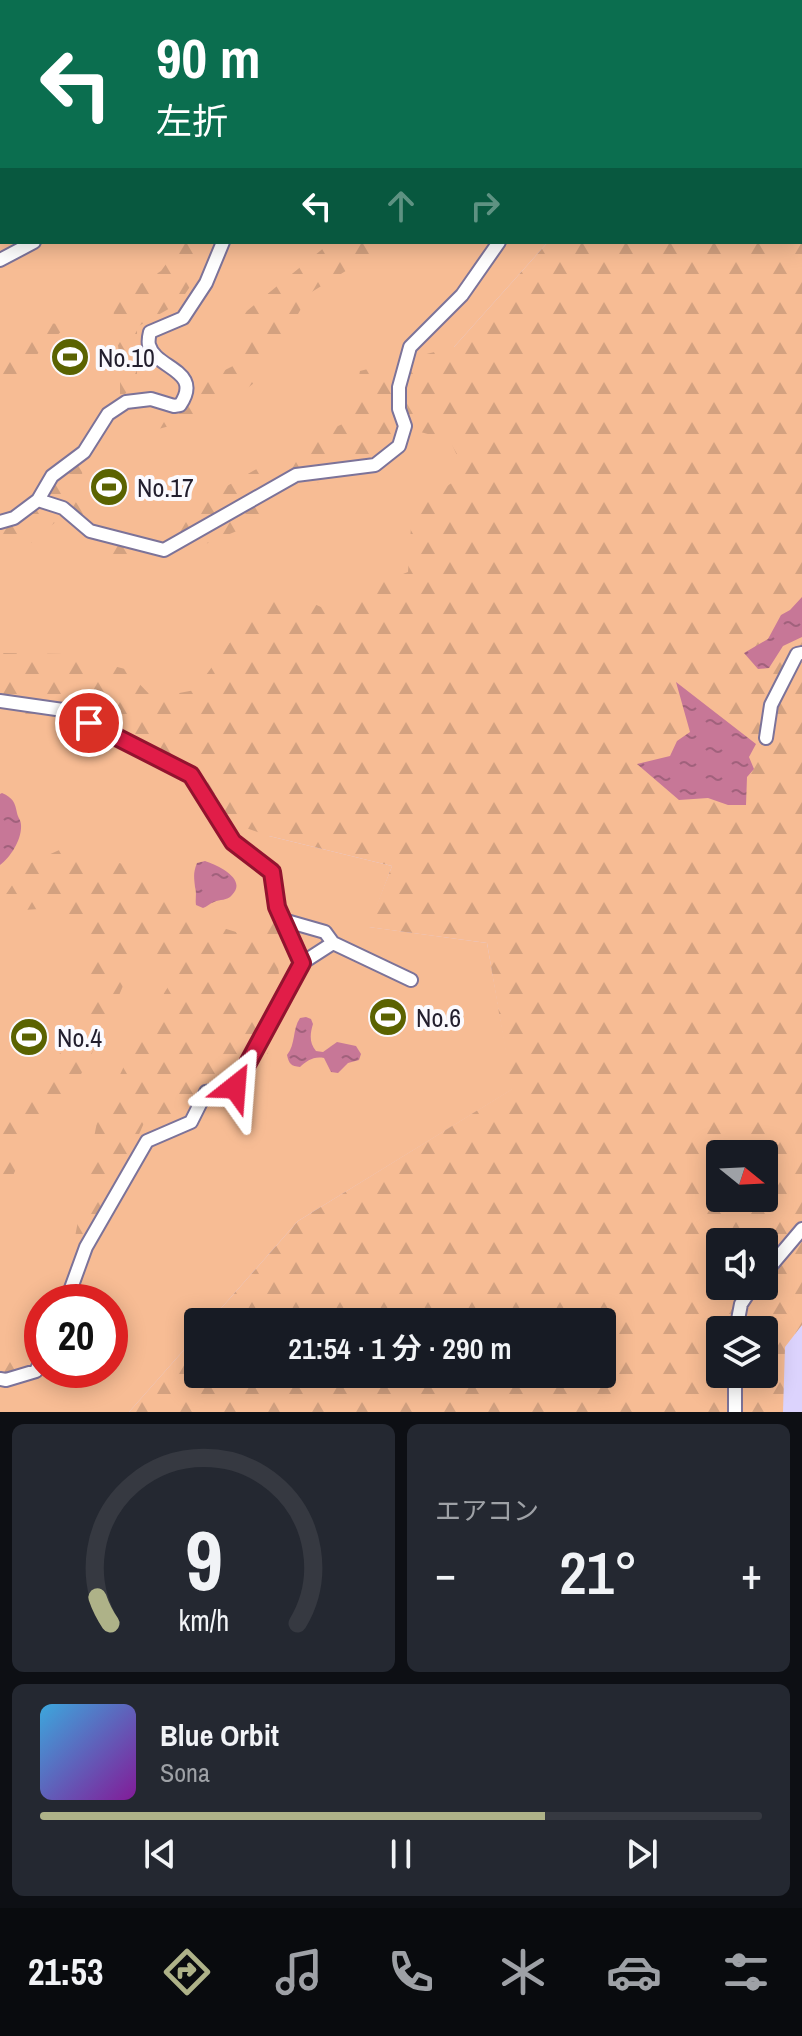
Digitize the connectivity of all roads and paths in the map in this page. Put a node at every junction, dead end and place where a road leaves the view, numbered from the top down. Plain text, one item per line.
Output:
1 (30, 244) edge
2 (222, 244) edge
3 (493, 244) edge
4 (0, 260) edge
5 (38, 500) junction
6 (0, 522) edge
7 (802, 653) edge
8 (0, 701) edge
9 (766, 738) dead end
10 (283, 920) junction
11 (333, 943) junction
12 (302, 963) junction
13 (411, 980) dead end
14 (802, 1229) edge
15 (778, 1257) edge
16 (73, 1284) edge
17 (24, 1375) edge
18 (0, 1379) edge
19 (735, 1388) edge
20 (735, 1412) edge

1 - 4 street
2 - 5 street
3 - 5 street
5 - 6 street
7 - 9 street
8 - 10 street
10 - 11 street
10 - 12 street
11 - 12 street
11 - 13 street
12 - 16 street
14 - 15 street
17 - 18 street
19 - 20 street

